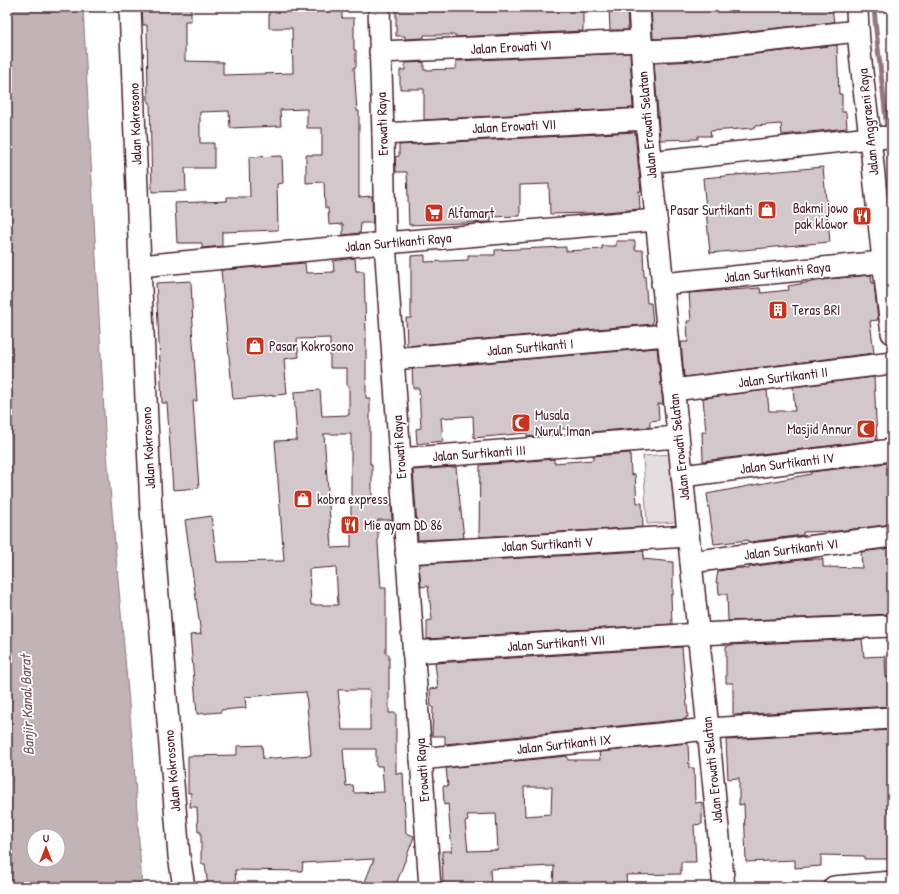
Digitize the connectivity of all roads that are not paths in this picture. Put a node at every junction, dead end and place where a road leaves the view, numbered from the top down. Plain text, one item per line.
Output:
1 (130, 7) edge
2 (379, 7) edge
3 (639, 7) edge
4 (857, 7) edge
5 (858, 31) junction
6 (641, 46) junction
7 (380, 52) junction
8 (646, 119) junction
9 (383, 134) junction
10 (879, 138) edge
11 (650, 162) junction
12 (656, 220) junction
13 (384, 242) junction
14 (888, 261) edge
15 (140, 266) junction
16 (662, 284) junction
17 (892, 333) edge
18 (667, 335) junction
19 (393, 359) junction
20 (892, 363) edge
21 (673, 390) junction
22 (678, 437) junction
23 (892, 450) edge
24 (400, 459) junction
25 (682, 476) junction
26 (688, 536) junction
27 (892, 536) edge
28 (406, 553) junction
29 (691, 562) junction
30 (892, 626) edge
31 (698, 634) junction
32 (413, 652) junction
33 (892, 718) edge
34 (708, 729) junction
35 (421, 759) junction
36 (892, 882) edge
37 (184, 887) edge
38 (430, 887) edge
39 (724, 887) edge
40 (834, 887) edge

1 - 15 street, Jalan Kokrosono
2 - 7 street, Erowati Raya
3 - 6 street, Jalan Erowati Selatan
4 - 5 street, Jalan Anggraeni Raya
5 - 6 street, Jalan Erowati VI
5 - 10 street, Jalan Anggraeni Raya
6 - 7 street, Jalan Erowati VI
6 - 8 street, Jalan Erowati Selatan
7 - 9 street, Erowati Raya
8 - 9 street, Jalan Erowati VII
8 - 11 street, Jalan Erowati Selatan
9 - 13 street, Erowati Raya
10 - 11 street
10 - 14 street, Jalan Anggraeni Raya
11 - 12 street, Jalan Erowati Selatan
12 - 13 street, Jalan Surtikanti Raya
12 - 16 street, Jalan Erowati Selatan
13 - 15 street, Jalan Surtikanti Raya
13 - 19 street, Erowati Raya
14 - 16 street, Jalan Surtikanti Raya
14 - 17 street, Jalan Anggraeni Raya
15 - 37 street, Jalan Kokrosono
16 - 18 street, Jalan Erowati Selatan
18 - 19 street, Jalan Surtikanti I
18 - 21 street, Jalan Erowati Selatan
19 - 24 street, Erowati Raya
20 - 21 street, Jalan Surtikanti II
21 - 22 street, Jalan Erowati Selatan
22 - 24 street, Jalan Surtikanti III
22 - 25 street, Jalan Erowati Selatan
23 - 25 street, Jalan Surtikanti IV
24 - 28 street, Erowati Raya
25 - 26 street, Jalan Erowati Selatan
26 - 28 street, Jalan Surtikanti V
26 - 29 street, Jalan Erowati Selatan
27 - 29 street, Jalan Surtikanti VI
28 - 32 street, Erowati Raya
29 - 31 street, Jalan Erowati Selatan
30 - 31 street, Jalan Surtikanti VII
31 - 32 street, Jalan Surtikanti VII
31 - 34 street, Jalan Erowati Selatan
32 - 35 street, Erowati Raya
33 - 34 street, Jalan Surtikanti IX
34 - 35 street, Jalan Surtikanti IX
34 - 39 street, Jalan Erowati Selatan
35 - 38 street, Erowati Raya
36 - 40 street

